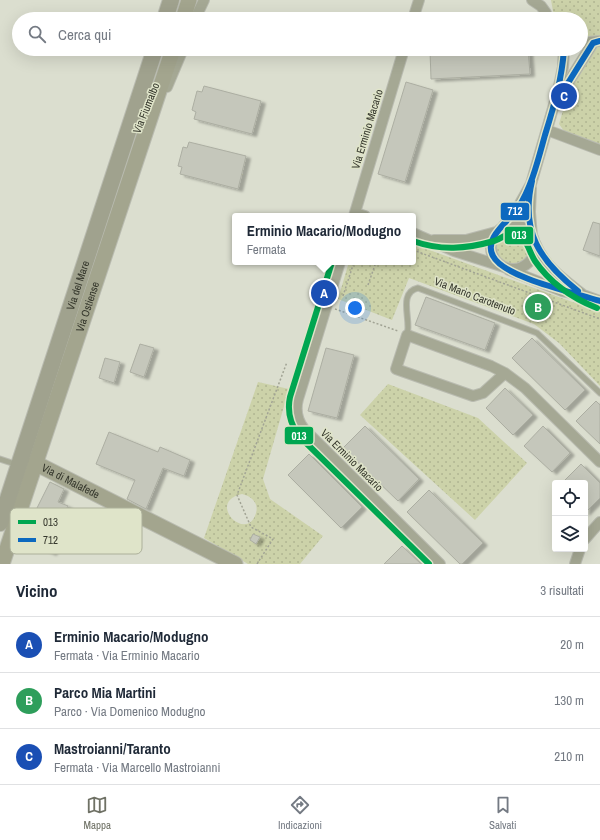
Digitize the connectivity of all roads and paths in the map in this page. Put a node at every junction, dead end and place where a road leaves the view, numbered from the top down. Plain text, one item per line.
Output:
1 (171, 0) edge
2 (189, 0) edge
3 (204, 0) edge
4 (419, 0) edge
5 (532, 0) edge
6 (546, 0) edge
7 (167, 12) edge
8 (185, 12) edge
9 (198, 12) edge
10 (415, 12) edge
11 (545, 12) edge
12 (548, 12) edge
13 (596, 42) edge
14 (588, 54) edge
15 (153, 56) edge
16 (171, 56) edge
17 (180, 56) edge
18 (402, 56) edge
19 (564, 56) edge
20 (587, 56) edge
21 (554, 106) junction
22 (546, 130) junction
23 (600, 150) edge
24 (131, 176) junction
25 (531, 184) junction
26 (359, 213) edge
27 (499, 230) junction
28 (416, 234) edge
29 (533, 239) junction
30 (432, 240) junction
31 (416, 251) edge
32 (339, 265) edge
33 (353, 265) edge
34 (375, 265) edge
35 (504, 268) junction
36 (368, 285) dead end
37 (583, 295) junction
38 (343, 296) dead end
39 (600, 301) edge
40 (326, 306) junction
41 (600, 319) edge
42 (407, 335) junction
43 (287, 362) dead end
44 (505, 373) junction
45 (600, 393) edge
46 (0, 459) edge
47 (600, 462) edge
48 (27, 464) junction
49 (16, 508) edge
50 (119, 508) edge
51 (142, 519) edge
52 (600, 522) edge
53 (0, 523) edge
54 (10, 532) edge
55 (588, 536) edge
56 (579, 552) edge
57 (2, 564) edge
58 (235, 564) edge
59 (257, 564) edge
60 (440, 564) edge
61 (575, 564) edge

1 - 7 main road
2 - 8 main road
3 - 9 street
4 - 10 street
5 - 11 street
6 - 12 street
13 - 14 street
15 - 48 main road, Via del Mare
16 - 24 main road, Via Ostiense
17 - 24 street, Via Fiumalbo
18 - 26 street, Via Erminio Macario
19 - 21 street
20 - 21 street
21 - 22 street
22 - 23 street
22 - 25 street
24 - 48 main road, Via Ostiense
25 - 27 street
25 - 29 street
27 - 29 street
27 - 30 street
27 - 35 street
28 - 30 street
29 - 35 street
29 - 37 street
30 - 35 street
31 - 41 path
32 - 40 street, Via Erminio Macario
33 - 38 path
34 - 36 path
35 - 37 street
37 - 39 street
40 - 42 path
40 - 60 street, Via Erminio Macario
42 - 44 street
42 - 44 street, Via Mario Carotenuto
42 - 45 lane, Via Mario Carotenuto
43 - 59 path
44 - 47 street
46 - 48 lane
48 - 49 main road, Via Ostiense
48 - 50 main road, Via di Malafede
48 - 53 main road, Via del Mare
51 - 58 main road, Via di Malafede
52 - 55 street
54 - 57 main road, Via Ostiense
56 - 61 street

